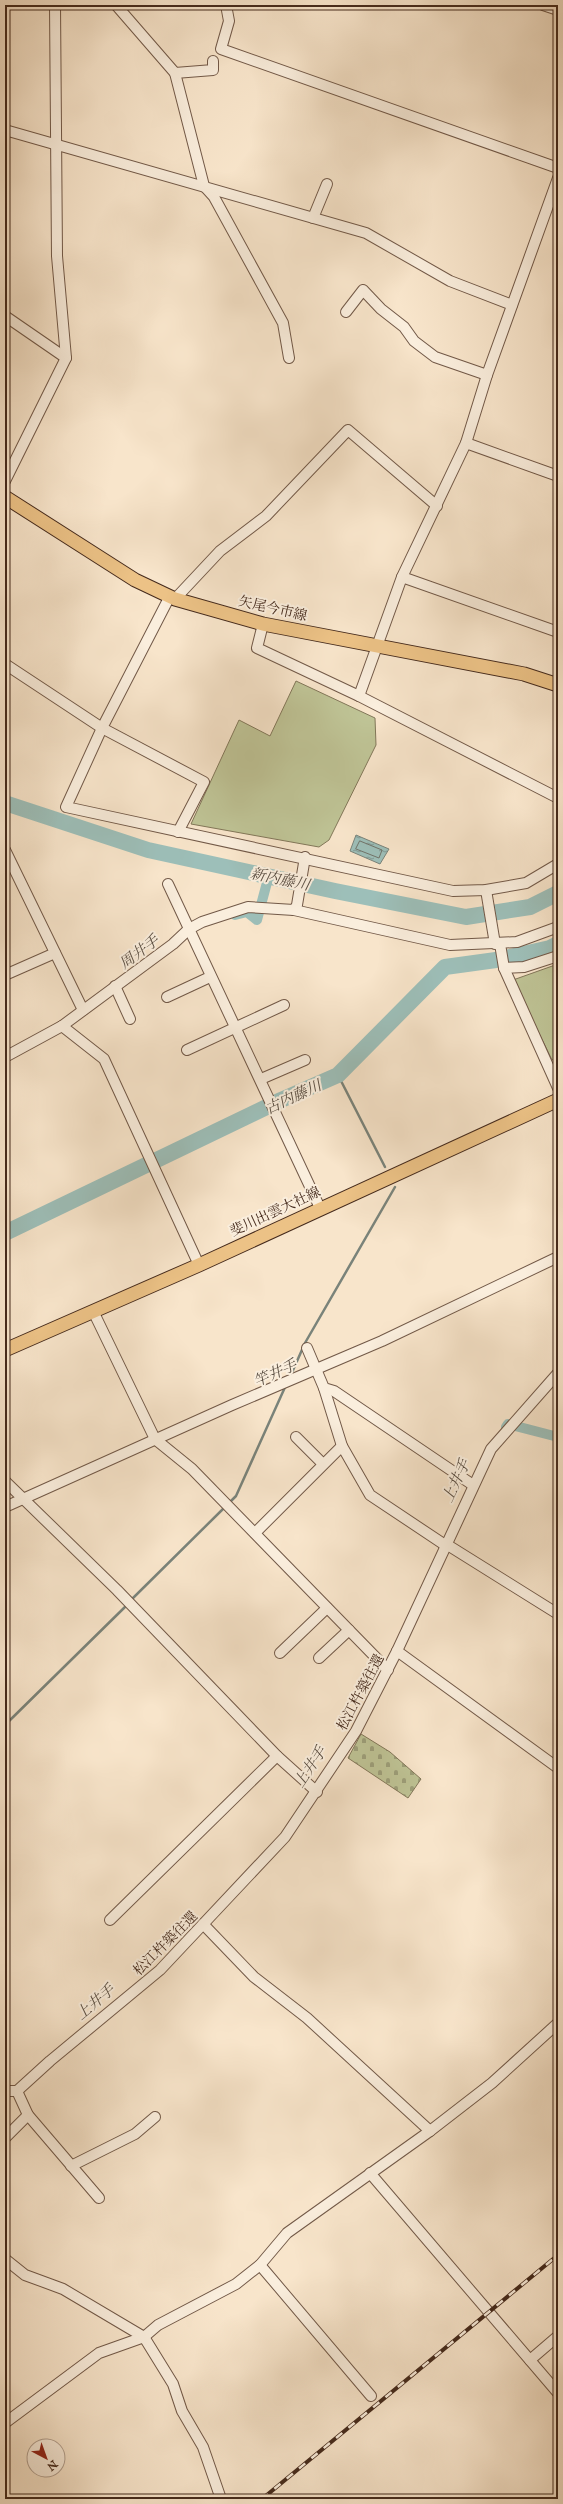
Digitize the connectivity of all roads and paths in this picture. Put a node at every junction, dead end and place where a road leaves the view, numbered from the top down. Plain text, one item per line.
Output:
1 (54, 5) edge
2 (116, 5) edge
3 (226, 5) edge
4 (543, 5) edge
5 (558, 10) edge
6 (213, 61) dead end
7 (176, 73) junction
8 (5, 130) edge
9 (55, 145) junction
10 (558, 168) edge
11 (558, 178) edge
12 (327, 184) dead end
13 (204, 186) junction
14 (313, 218) junction
15 (512, 305) junction
16 (346, 312) dead end
17 (5, 316) edge
18 (66, 358) junction
19 (289, 358) dead end
20 (487, 375) junction
21 (466, 443) junction
22 (558, 476) edge
23 (5, 482) edge
24 (5, 497) edge
25 (437, 506) junction
26 (402, 577) junction
27 (173, 598) junction
28 (262, 624) junction
29 (558, 632) edge
30 (377, 646) junction
31 (5, 664) edge
32 (558, 685) edge
33 (359, 696) junction
34 (102, 728) junction
35 (558, 798) edge
36 (178, 832) junction
37 (5, 850) edge
38 (305, 859) junction
39 (558, 864) edge
40 (168, 884) dead end
41 (486, 890) junction
42 (296, 907) junction
43 (558, 927) edge
44 (189, 929) junction
45 (498, 944) junction
46 (55, 953) junction
47 (558, 956) edge
48 (504, 968) junction
49 (5, 975) edge
50 (210, 977) junction
51 (115, 986) junction
52 (167, 997) dead end
53 (284, 1005) dead end
54 (83, 1010) junction
55 (130, 1019) dead end
56 (62, 1026) junction
57 (233, 1027) junction
58 (188, 1050) dead end
59 (5, 1057) edge
60 (305, 1060) dead end
61 (261, 1079) junction
62 (558, 1088) edge
63 (558, 1100) edge
64 (320, 1208) junction
65 (558, 1258) edge
66 (199, 1265) junction
67 (93, 1311) junction
68 (307, 1348) dead end
69 (5, 1350) edge
70 (315, 1369) junction
71 (558, 1373) edge
72 (324, 1388) junction
73 (296, 1436) dead end
74 (155, 1439) junction
75 (342, 1446) junction
76 (323, 1464) junction
77 (5, 1481) edge
78 (473, 1485) junction
79 (24, 1499) junction
80 (5, 1507) edge
81 (255, 1533) junction
82 (446, 1544) junction
83 (327, 1608) junction
84 (558, 1614) edge
85 (349, 1630) junction
86 (397, 1651) junction
87 (280, 1653) dead end
88 (319, 1658) dead end
89 (388, 1670) junction
90 (277, 1756) junction
91 (558, 1768) edge
92 (317, 1792) junction
93 (110, 1920) dead end
94 (203, 1924) junction
95 (558, 2024) edge
96 (18, 2090) junction
97 (5, 2091) edge
98 (28, 2115) junction
99 (155, 2117) dead end
100 (430, 2131) junction
101 (5, 2138) edge
102 (71, 2166) junction
103 (370, 2173) junction
104 (99, 2198) dead end
105 (5, 2259) edge
106 (260, 2265) junction
107 (558, 2336) edge
108 (144, 2337) junction
109 (530, 2360) junction
110 (558, 2393) edge
111 (371, 2396) dead end
112 (5, 2423) edge
113 (222, 2499) edge

1 - 9 street
2 - 7 street
3 - 10 street
4 - 5 street
6 - 7 street
7 - 13 street
8 - 9 street
9 - 13 street
9 - 18 street
11 - 15 street
12 - 14 street
13 - 14 street
13 - 19 street
14 - 15 street
15 - 20 street
16 - 20 street
17 - 18 street
18 - 23 street
20 - 21 street
21 - 22 street
21 - 25 street
24 - 27 main road, 矢尾今市線
25 - 26 street
25 - 27 street
26 - 29 street
26 - 30 street
27 - 28 main road, 矢尾今市線
27 - 34 street
28 - 30 main road, 矢尾今市線
28 - 33 street
30 - 32 main road, 矢尾今市線
30 - 33 street
31 - 34 street
33 - 35 street
34 - 36 street
34 - 36 street
36 - 38 street
37 - 46 street
38 - 41 street
38 - 42 street
39 - 41 street
40 - 44 street
41 - 45 street
42 - 44 street
42 - 45 street
43 - 45 street
44 - 50 street
44 - 51 street
45 - 48 street
46 - 49 street
46 - 54 street
47 - 48 street
48 - 62 street
50 - 52 street
50 - 57 street
51 - 54 street
51 - 55 street
53 - 57 street
54 - 56 street
56 - 59 street
56 - 66 street
57 - 58 street
57 - 61 street
60 - 61 street
61 - 64 street
63 - 64 main road, 斐川出雲大社線
64 - 66 main road, 斐川出雲大社線
65 - 70 street
66 - 67 main road, 斐川出雲大社線
67 - 69 main road, 斐川出雲大社線
67 - 74 street
68 - 70 street
70 - 72 street
70 - 74 street
71 - 78 street, 松江杵築往還
72 - 75 street
72 - 78 street
73 - 76 street
74 - 79 street
74 - 81 street
75 - 76 street
75 - 82 street
76 - 81 street
77 - 79 street
78 - 82 street, 松江杵築往還
79 - 80 street
79 - 90 street
81 - 83 street
82 - 84 street
82 - 86 street, 松江杵築往還
83 - 85 street
83 - 87 street
85 - 88 street
85 - 89 street
86 - 89 street, 松江杵築往還
86 - 91 street
89 - 92 street, 松江杵築往還
90 - 92 street
90 - 93 street
92 - 94 street, 松江杵築往還
94 - 96 street, 松江杵築往還
94 - 100 street
95 - 100 street
96 - 97 street
96 - 98 street
98 - 101 street
98 - 102 street
99 - 102 street
100 - 103 street
102 - 104 street
103 - 106 street
103 - 109 street
105 - 108 street
106 - 108 street
106 - 111 street
107 - 109 street
108 - 112 street
108 - 113 street
109 - 110 street

